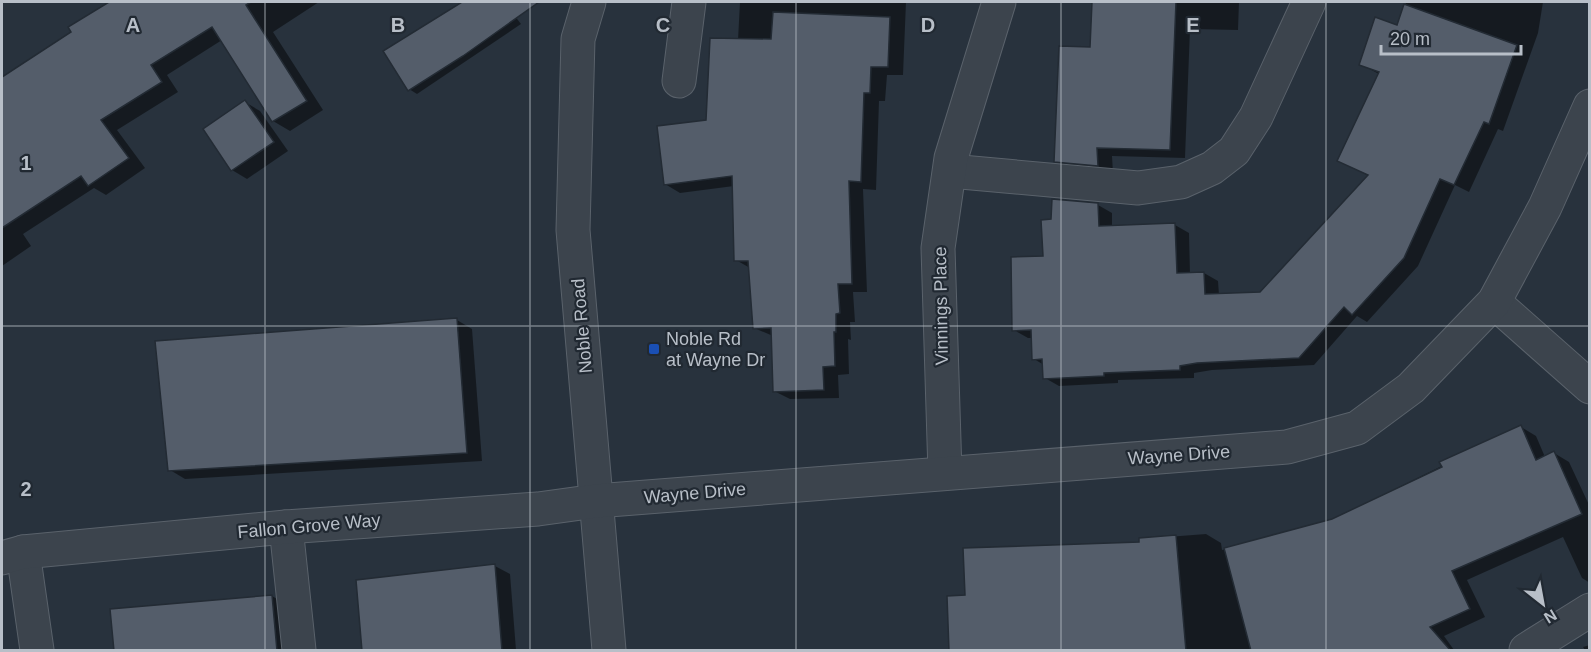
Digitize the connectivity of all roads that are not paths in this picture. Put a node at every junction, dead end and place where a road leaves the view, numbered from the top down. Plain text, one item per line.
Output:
1 (589, 2) edge
2 (689, 2) edge
3 (999, 2) edge
4 (1309, 2) edge
5 (678, 81) dead end
6 (1590, 106) edge
7 (950, 171) junction
8 (1494, 302) junction
9 (1590, 387) edge
10 (945, 473) junction
11 (596, 501) junction
12 (286, 527) junction
13 (12, 555) edge
14 (1590, 610) edge
15 (36, 651) edge
16 (299, 651) edge
17 (609, 651) edge
18 (1526, 651) edge

1 - 11 street, Noble Road
2 - 5 street
3 - 7 street, Vinnings Place
4 - 7 street
6 - 8 street, Wayne Drive
7 - 10 street, Vinnings Place
8 - 9 street
8 - 10 street, Wayne Drive
10 - 11 street, Wayne Drive
11 - 12 street, Fallon Grove Way
11 - 17 street, Noble Road
12 - 13 street, Fallon Grove Way
12 - 16 street
13 - 15 street, Fallon Grove Way
14 - 18 street

